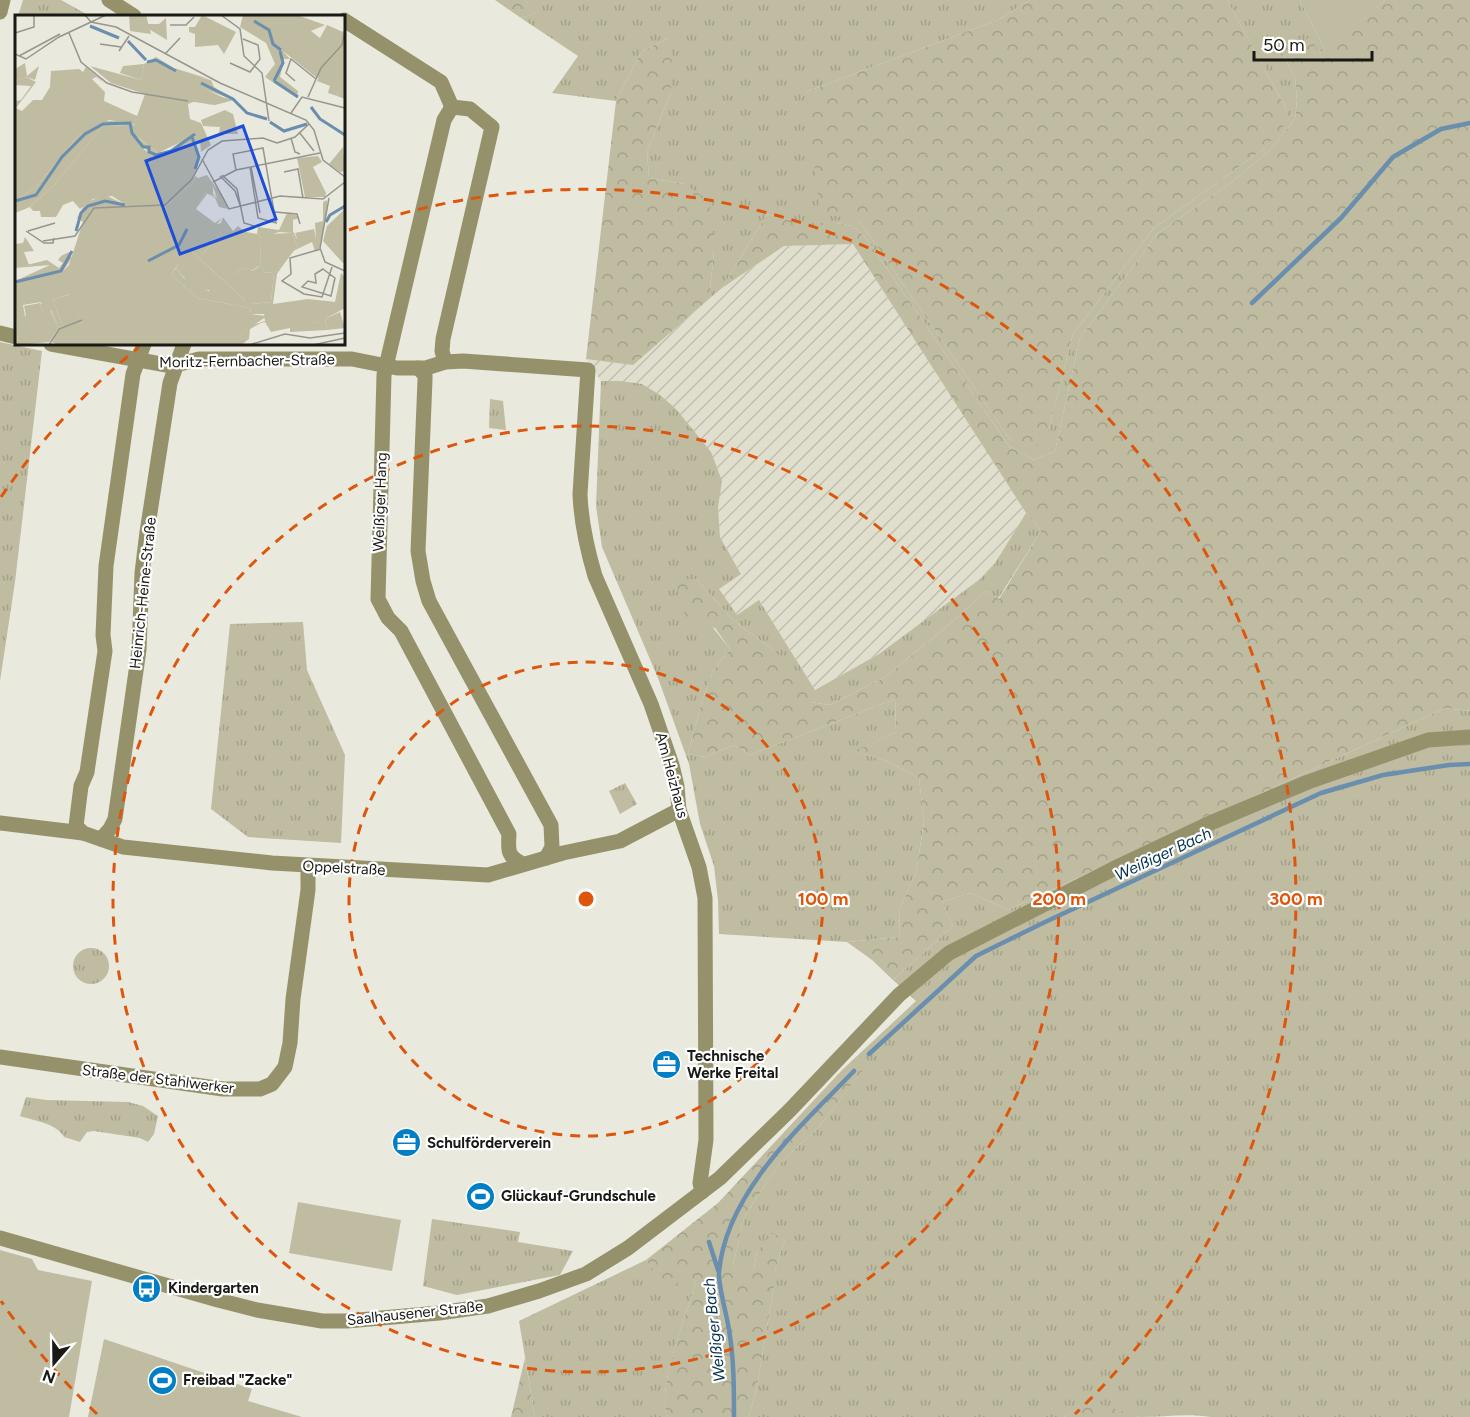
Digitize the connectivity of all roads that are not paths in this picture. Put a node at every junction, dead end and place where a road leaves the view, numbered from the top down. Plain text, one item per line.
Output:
1 (3, 0) edge
2 (109, 0) edge
3 (0, 12) edge
4 (132, 15) edge
5 (345, 21) edge
6 (452, 107) junction
7 (0, 333) edge
8 (15, 337) edge
9 (56, 345) edge
10 (144, 345) edge
11 (184, 345) edge
12 (138, 361) junction
13 (444, 362) junction
14 (178, 364) junction
15 (386, 366) junction
16 (418, 368) junction
17 (588, 370) joint
18 (1470, 737) edge
19 (679, 810) junction
20 (0, 823) edge
21 (83, 833) junction
22 (101, 839) junction
23 (546, 858) junction
24 (523, 864) junction
25 (308, 867) junction
26 (0, 1057) edge
27 (702, 1192) junction
28 (0, 1238) edge

1 - 3 street
2 - 4 street
5 - 6 street
6 - 13 street
6 - 15 street, Weißiger Hang
7 - 8 street
9 - 12 street, Moritz-Fernbacher-Straße
10 - 12 street
11 - 14 street, Heinrich-Heine-Straße
12 - 14 street, Moritz-Fernbacher-Straße
12 - 21 street
13 - 16 street, Moritz-Fernbacher-Straße
13 - 17 street, Moritz-Fernbacher-Straße
14 - 15 street, Moritz-Fernbacher-Straße
14 - 22 street, Heinrich-Heine-Straße
15 - 16 street, Moritz-Fernbacher-Straße
15 - 24 street, Weißiger Hang
16 - 23 street
17 - 19 street, Am Heizhaus
18 - 27 street, Saalhausener Straße
19 - 23 street, Oppelstraße
19 - 27 street, Am Heizhaus
20 - 21 street, Oppelstraße
21 - 22 street, Oppelstraße
22 - 25 street, Oppelstraße
23 - 24 street, Oppelstraße
24 - 25 street, Oppelstraße
25 - 26 street, Straße der Stahlwerker
27 - 28 street, Saalhausener Straße

